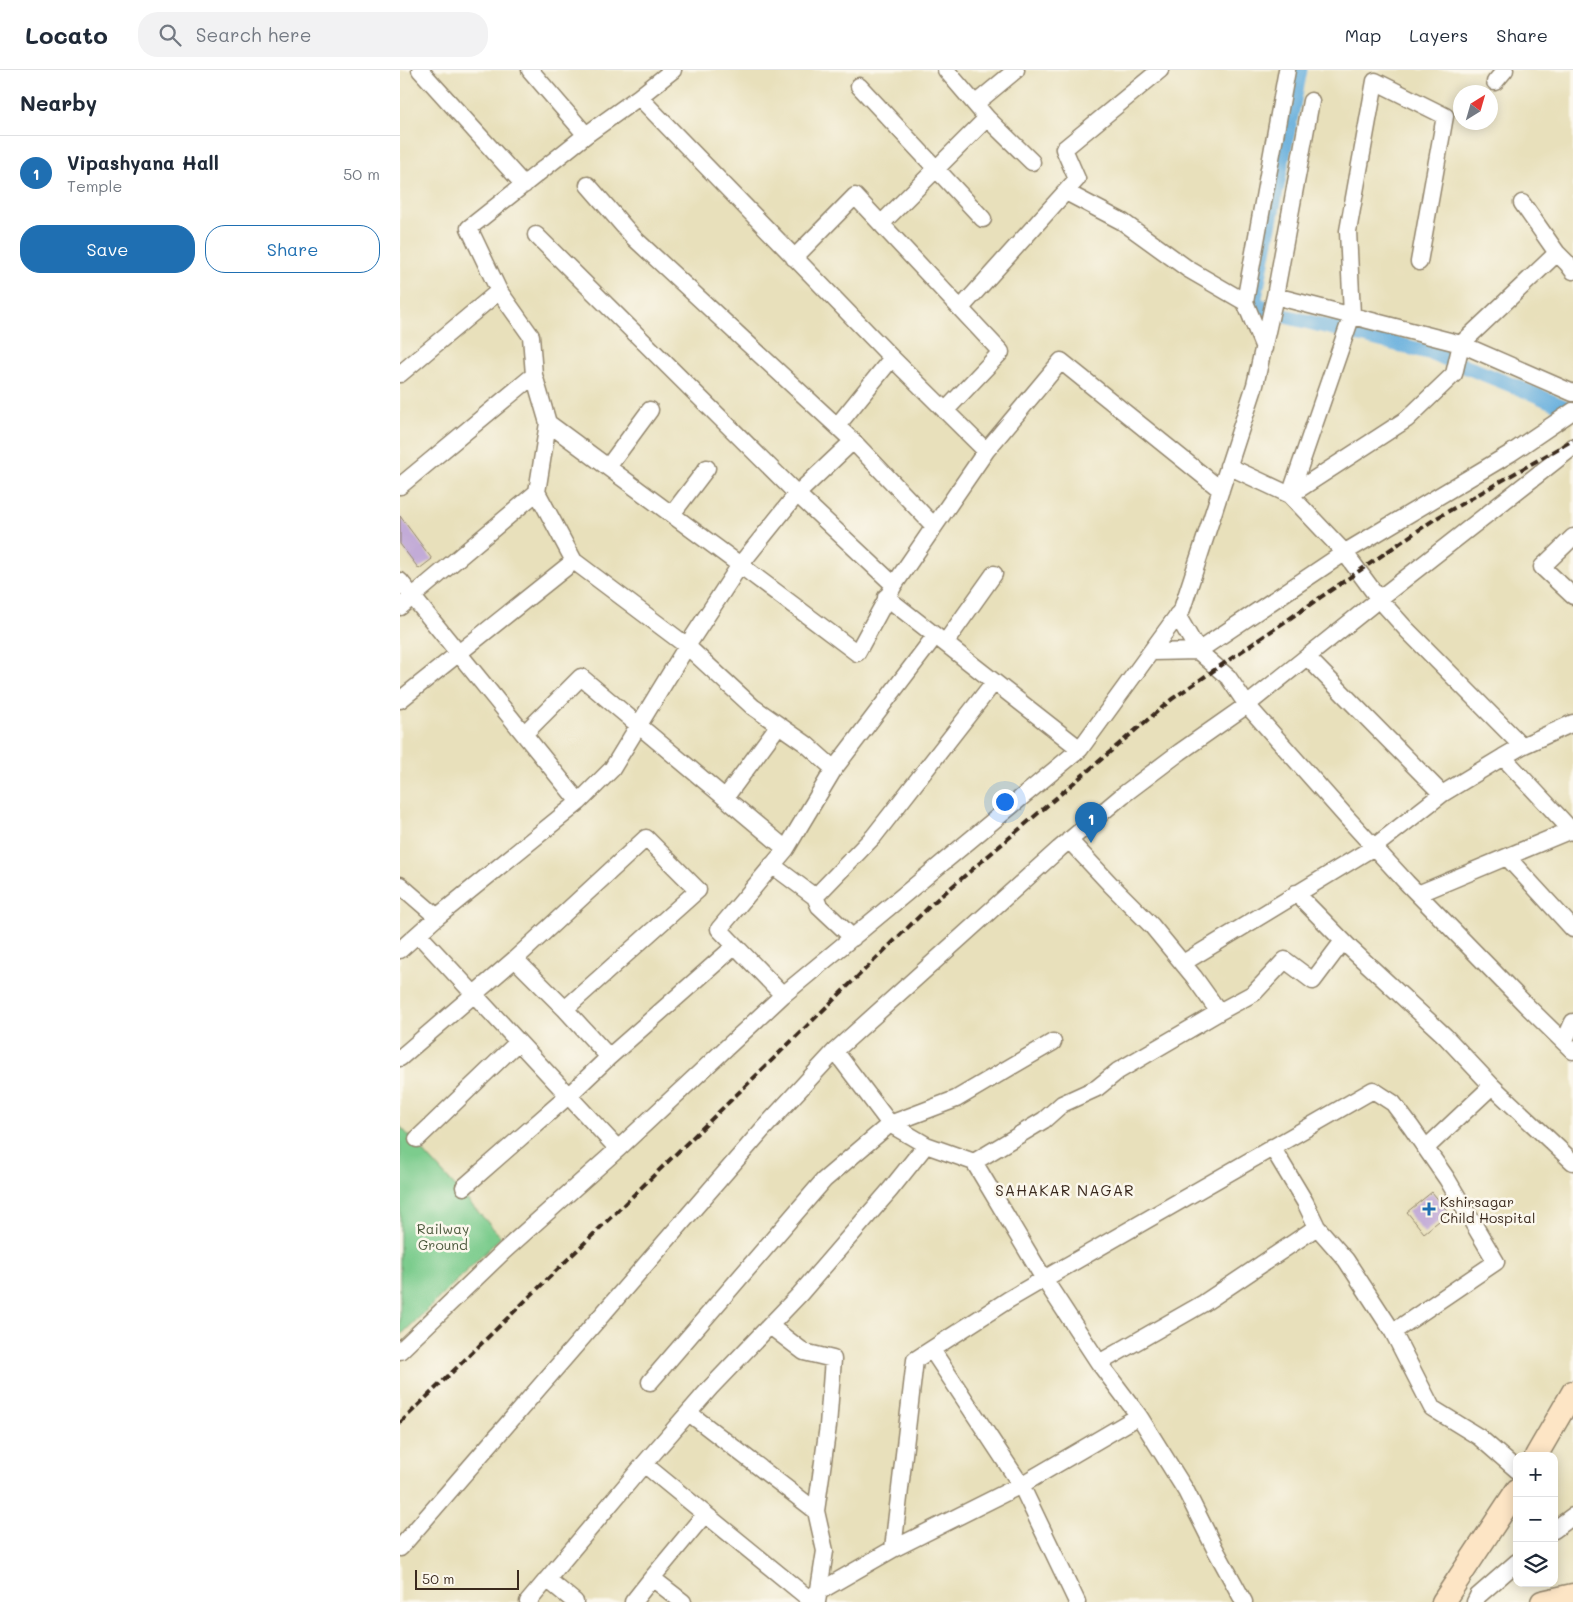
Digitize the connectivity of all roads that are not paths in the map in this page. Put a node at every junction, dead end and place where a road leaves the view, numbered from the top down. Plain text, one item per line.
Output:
1 (420, 70) edge
2 (530, 70) edge
3 (673, 70) edge
4 (946, 70) edge
5 (1016, 70) edge
6 (1160, 70) edge
7 (1287, 70) edge
8 (859, 86) dead end
9 (639, 97) junction
10 (1311, 101) dead end
11 (975, 104) junction
12 (987, 118) junction
13 (586, 135) junction
14 (1032, 162) dead end
15 (936, 169) junction
16 (524, 185) junction
17 (588, 185) dead end
18 (1066, 192) junction
19 (1522, 203) dead end
20 (983, 219) dead end
21 (881, 224) junction
22 (536, 235) dead end
23 (1557, 254) junction
24 (794, 258) junction
25 (1419, 262) dead end
26 (1573, 271) edge
27 (499, 291) junction
28 (1275, 296) junction
29 (1245, 302) junction
30 (960, 308) junction
31 (1352, 315) junction
32 (1461, 344) junction
33 (1264, 348) junction
34 (892, 358) junction
35 (400, 374) edge
36 (534, 375) junction
37 (1573, 393) edge
38 (650, 410) dead end
39 (1573, 410) edge
40 (945, 411) junction
41 (548, 423) junction
42 (837, 426) junction
43 (853, 441) junction
44 (1573, 447) edge
45 (986, 451) junction
46 (1228, 466) junction
47 (608, 467) junction
48 (707, 468) dead end
49 (400, 486) edge
50 (1220, 490) junction
51 (537, 492) junction
52 (797, 494) junction
53 (1290, 495) junction
54 (672, 514) junction
55 (934, 526) junction
56 (1573, 537) edge
57 (1344, 553) junction
58 (574, 561) junction
59 (740, 565) junction
60 (994, 574) dead end
61 (400, 581) edge
62 (890, 591) junction
63 (1573, 596) edge
64 (1380, 599) junction
65 (406, 602) edge
66 (1177, 615) junction
67 (940, 640) junction
68 (688, 646) junction
69 (1198, 651) junction
70 (1150, 652) junction
71 (458, 654) junction
72 (1307, 657) junction
73 (994, 682) junction
74 (400, 700) edge
75 (1248, 705) junction
76 (1573, 723) edge
77 (639, 725) junction
78 (778, 726) junction
79 (524, 734) junction
80 (1522, 746) junction
81 (1080, 749) junction
82 (1503, 757) junction
83 (834, 769) junction
84 (1442, 794) junction
85 (725, 798) junction
86 (579, 802) junction
87 (1572, 831) edge
88 (1069, 840) junction
89 (1374, 847) junction
90 (786, 849) junction
91 (1507, 857) junction
92 (772, 865) junction
93 (400, 885) edge
94 (1296, 893) junction
95 (1418, 894) junction
96 (815, 897) junction
97 (437, 917) junction
98 (1573, 929) edge
99 (418, 934) junction
100 (852, 938) junction
101 (1343, 941) junction
102 (735, 946) junction
103 (400, 950) edge
104 (515, 959) junction
105 (1183, 963) junction
106 (474, 993) junction
107 (783, 995) junction
108 (565, 1009) junction
109 (1219, 1012) junction
110 (1573, 1022) edge
111 (518, 1042) junction
112 (1053, 1042) dead end
113 (1568, 1046) edge
114 (835, 1050) junction
115 (609, 1057) junction
116 (400, 1058) edge
117 (1492, 1086) junction
118 (568, 1096) junction
119 (890, 1124) junction
120 (417, 1138) dead end
121 (926, 1145) junction
122 (1272, 1147) junction
123 (1426, 1148) junction
124 (618, 1149) junction
125 (974, 1162) junction
126 (1573, 1162) edge
127 (464, 1187) dead end
128 (1317, 1227) junction
129 (1044, 1279) junction
130 (770, 1326) junction
131 (1393, 1332) junction
132 (932, 1350) junction
133 (400, 1351) edge
134 (1099, 1363) junction
135 (650, 1382) dead end
136 (1573, 1392) edge
137 (688, 1413) junction
138 (1139, 1416) junction
139 (1538, 1452) edge
140 (644, 1464) junction
141 (1513, 1467) edge
142 (1021, 1485) junction
143 (1513, 1496) edge
144 (816, 1511) junction
145 (705, 1514) junction
146 (1573, 1516) edge
147 (1558, 1527) edge
148 (400, 1548) edge
149 (892, 1549) junction
150 (1513, 1565) edge
151 (652, 1578) junction
152 (547, 1579) junction
153 (1573, 1595) edge
154 (818, 1597) edge
155 (1071, 1600) edge
156 (528, 1602) edge
157 (575, 1602) edge
158 (633, 1602) edge
159 (682, 1602) edge
160 (1244, 1602) edge
161 (1443, 1602) edge
162 (1474, 1602) edge
163 (1542, 1602) edge

1 - 16 street
2 - 13 street
3 - 9 street
4 - 11 street
5 - 11 street
6 - 18 street
7 - 29 street
8 - 15 street
9 - 13 street
9 - 24 street
10 - 28 street
11 - 12 street
12 - 14 street
12 - 15 street
13 - 16 street
15 - 20 street
15 - 21 street
16 - 27 street
17 - 42 street
18 - 29 street
18 - 30 street
19 - 23 street
21 - 24 street
21 - 30 street
22 - 52 street
23 - 26 street
23 - 32 street
24 - 34 street
25 - 31 street
27 - 35 street
27 - 36 street
28 - 31 street
28 - 33 street
29 - 33 street
30 - 40 street
31 - 32 street
31 - 53 street
32 - 37 street
32 - 53 street
33 - 46 street
34 - 40 street
34 - 42 street
36 - 41 street
36 - 49 street
38 - 47 street
39 - 57 street
40 - 45 street
41 - 47 street
41 - 51 street
42 - 43 street
43 - 52 street
43 - 55 street
44 - 64 street
45 - 50 street
45 - 55 street
46 - 50 street
46 - 53 street
47 - 54 street
48 - 54 street
50 - 66 street
51 - 58 street
51 - 65 street
52 - 59 street
52 - 62 street
53 - 57 street
54 - 59 street
55 - 62 street
56 - 63 street
57 - 64 street
57 - 69 street
58 - 68 street
58 - 71 street
59 - 62 street
59 - 68 street
60 - 67 street
61 - 65 street
62 - 67 street
64 - 72 street
64 - 80 street
65 - 71 street
66 - 69 street
66 - 70 street
67 - 73 street
67 - 83 street
68 - 77 street
68 - 78 street
69 - 70 street
69 - 75 street
70 - 81 street
71 - 74 street
71 - 79 street
72 - 75 street
72 - 84 street
73 - 81 street
73 - 96 street
75 - 88 street
75 - 89 street
76 - 80 street
77 - 79 street
77 - 85 street
77 - 86 street
78 - 83 street
78 - 85 street
79 - 86 street
80 - 82 street
81 - 100 street
82 - 84 street
82 - 87 street
83 - 90 street
84 - 89 street
85 - 90 street
86 - 97 street
87 - 91 street
88 - 105 street
88 - 114 street
89 - 94 street
89 - 95 street
90 - 92 street
91 - 95 street
91 - 98 street
92 - 96 street
92 - 102 street
93 - 97 street
94 - 101 street
94 - 105 street
95 - 113 street
96 - 100 street
97 - 99 street
99 - 103 street
99 - 106 street
100 - 107 street
101 - 109 street
101 - 117 street
102 - 107 street
102 - 115 street
104 - 106 street
104 - 108 street
104 - 108 street
105 - 109 street
106 - 111 street
106 - 116 street
107 - 124 street
108 - 115 street
109 - 125 street
110 - 113 street
111 - 118 street
111 - 120 street
112 - 119 street
114 - 119 street
114 - 148 street
115 - 118 street
117 - 123 street
117 - 126 street
118 - 124 street
118 - 127 street
119 - 121 street
119 - 135 street
121 - 125 street
121 - 130 street
122 - 123 street
122 - 128 street
122 - 129 street
123 - 131 street
124 - 133 street
125 - 129 street
128 - 131 street
128 - 134 street
129 - 132 street
129 - 134 street
130 - 137 street
130 - 144 street
131 - 141 street
132 - 142 street
132 - 149 street
134 - 138 street
136 - 139 street
137 - 140 street
137 - 144 street
138 - 142 street
138 - 160 street
140 - 145 street
140 - 152 street
142 - 149 street
142 - 155 street
143 - 161 street
144 - 154 street
145 - 151 street
145 - 154 street
146 - 147 street
149 - 154 street
150 - 162 street
151 - 158 street
151 - 159 street
152 - 156 street
152 - 157 street
153 - 163 street

